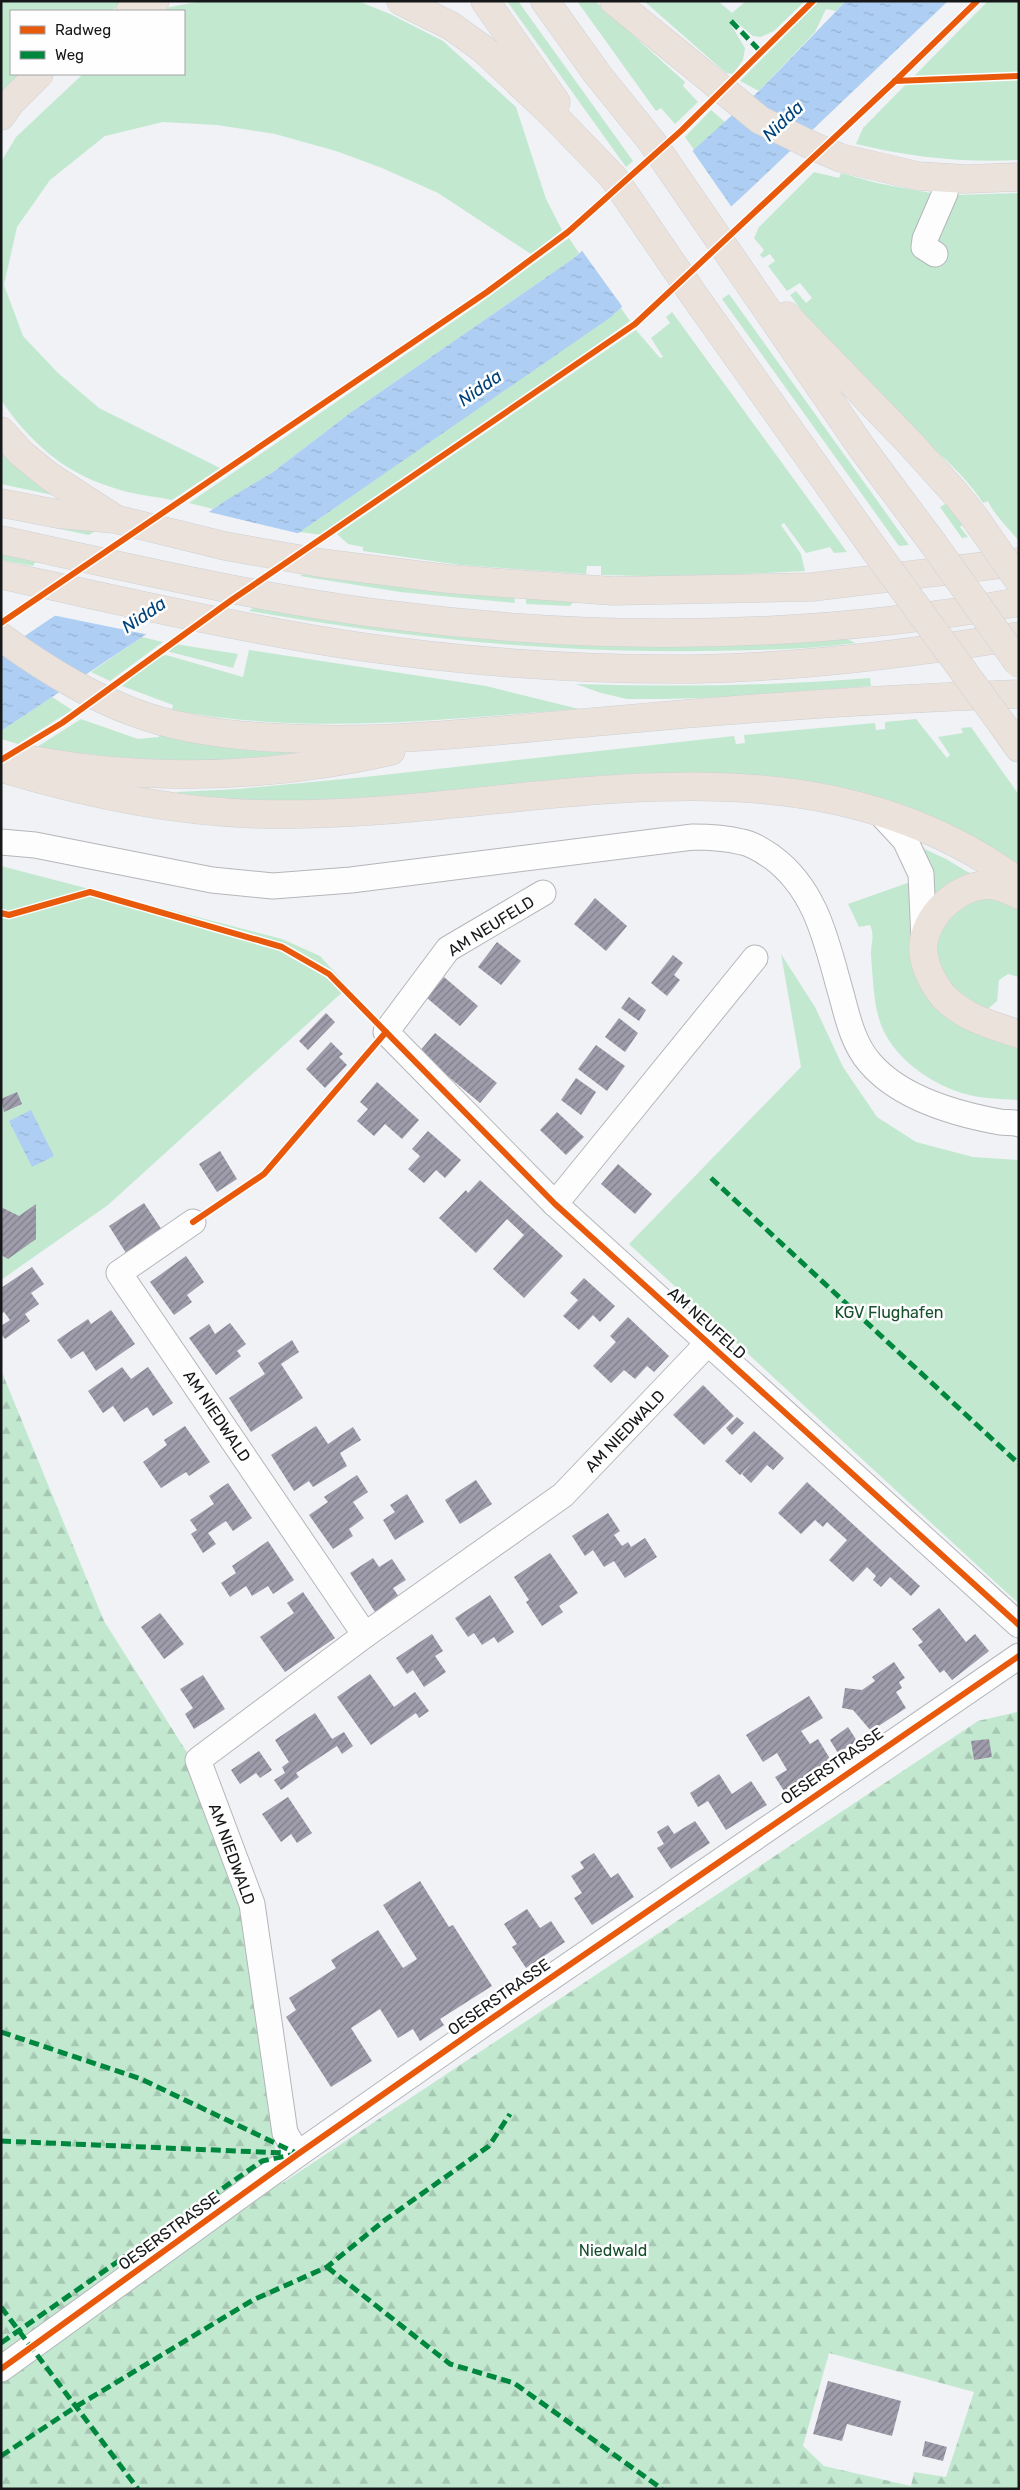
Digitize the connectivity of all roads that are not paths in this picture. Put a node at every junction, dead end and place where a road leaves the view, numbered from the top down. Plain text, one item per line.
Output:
1 (155, 1) edge
2 (401, 1) edge
3 (485, 1) edge
4 (545, 1) edge
5 (614, 1) edge
6 (132, 10) edge
7 (39, 75) edge
8 (1, 116) edge
9 (594, 156) junction
10 (1019, 177) edge
11 (948, 178) junction
12 (935, 254) dead end
13 (734, 261) junction
14 (1, 431) edge
15 (1, 503) edge
16 (115, 519) junction
17 (1, 540) edge
18 (1014, 567) edge
19 (9, 576) edge
20 (1019, 602) edge
21 (1019, 636) edge
22 (1, 637) edge
23 (1019, 664) edge
24 (1019, 681) edge
25 (1019, 694) edge
26 (902, 698) junction
27 (466, 734) junction
28 (1019, 748) edge
29 (1, 754) edge
30 (1, 768) edge
31 (54, 774) junction
32 (881, 814) junction
33 (1, 842) edge
34 (1019, 882) edge
35 (543, 894) dead end
36 (1019, 895) edge
37 (924, 940) junction
38 (754, 958) dead end
39 (1019, 1034) edge
40 (1018, 1123) edge
41 (555, 1204) junction
42 (194, 1222) dead end
43 (708, 1343) junction
44 (1019, 1625) edge
45 (365, 1635) junction
46 (1019, 1656) edge
47 (298, 2154) junction
48 (1, 2369) edge

1 - 6 highway
2 - 9 highway
3 - 9 highway
4 - 13 highway
5 - 11 highway
7 - 8 highway
9 - 28 highway, bridge
10 - 11 highway
11 - 12 street
13 - 18 highway, bridge
13 - 23 highway, bridge
14 - 16 highway
15 - 16 highway
16 - 18 highway
17 - 20 highway
19 - 21 highway
22 - 27 highway
24 - 26 highway
25 - 26 highway
26 - 27 highway
27 - 31 highway
29 - 31 highway
30 - 31 highway
31 - 32 highway
32 - 34 highway
32 - 37 street
33 - 40 street
35 - 41 street, AM NEUFELD
36 - 37 highway
37 - 39 highway
38 - 41 street
41 - 43 street, AM NEUFELD
42 - 45 street, AM NIEDWALD
43 - 44 street, AM NEUFELD
43 - 45 street, AM NIEDWALD
45 - 47 street, AM NIEDWALD
46 - 47 street, OESERSTRASSE
47 - 48 street, OESERSTRASSE

